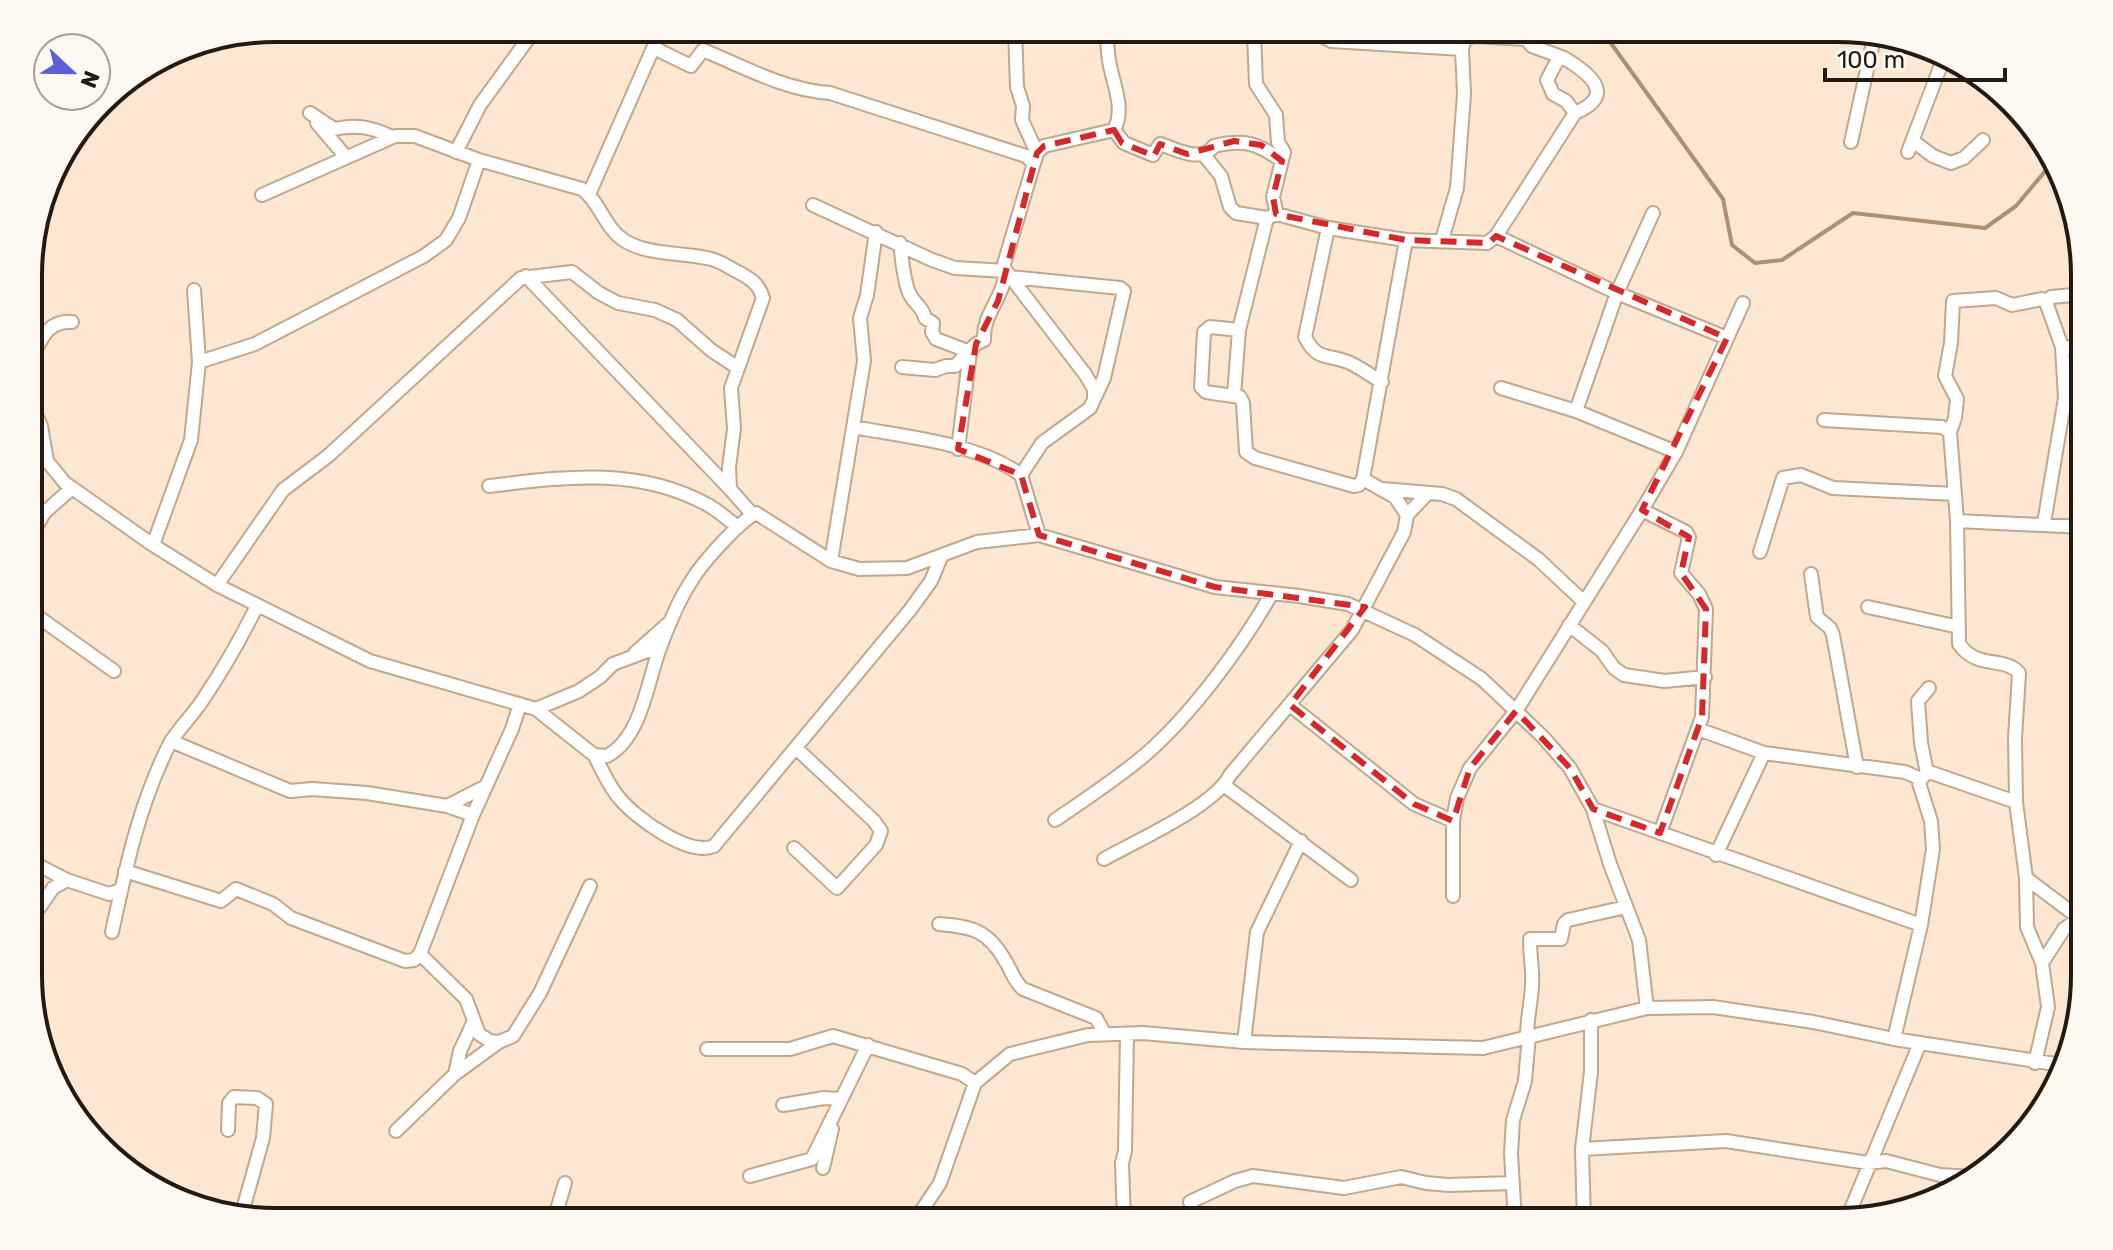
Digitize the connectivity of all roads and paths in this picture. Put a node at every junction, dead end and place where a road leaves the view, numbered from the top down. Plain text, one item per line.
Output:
1 (526, 42) edge
2 (656, 42) edge
3 (1015, 42) edge
4 (1109, 42) edge
5 (1255, 42) edge
6 (1347, 42) edge
7 (1464, 42) edge
8 (1529, 42) edge
9 (1872, 45) edge
10 (654, 48) junction
11 (1462, 49) junction
12 (1564, 58) junction
13 (1940, 66) edge
14 (1575, 113) junction
15 (1114, 130) junction
16 (392, 137) junction
17 (1983, 140) dead end
18 (1851, 142) dead end
19 (456, 152) junction
20 (1203, 154) junction
21 (346, 157) junction
22 (1035, 158) junction
23 (479, 160) junction
24 (1282, 161) junction
25 (589, 194) junction
26 (262, 195) dead end
27 (813, 205) dead end
28 (1653, 213) dead end
29 (1272, 216) junction
30 (1328, 228) junction
31 (876, 232) junction
32 (1496, 236) junction
33 (1406, 240) junction
34 (1442, 240) junction
35 (900, 243) junction
36 (1008, 274) junction
37 (526, 276) junction
38 (194, 290) dead end
39 (1617, 293) junction
40 (2071, 295) edge
41 (2046, 302) junction
42 (1743, 303) dead end
43 (72, 322) dead end
44 (1239, 330) junction
45 (1727, 338) junction
46 (42, 340) edge
47 (2062, 347) junction
48 (2071, 347) edge
49 (970, 352) junction
50 (199, 362) junction
51 (902, 367) dead end
52 (738, 368) junction
53 (1382, 382) junction
54 (1501, 388) dead end
55 (1234, 395) junction
56 (2071, 397) edge
57 (2065, 398) junction
58 (1094, 399) junction
59 (1576, 411) junction
60 (1824, 420) dead end
61 (853, 427) junction
62 (42, 431) edge
63 (1950, 432) junction
64 (42, 446) edge
65 (45, 447) junction
66 (958, 449) junction
67 (1676, 452) junction
68 (1021, 475) junction
69 (1363, 479) junction
70 (489, 486) dead end
71 (72, 488) junction
72 (730, 489) junction
73 (1382, 489) junction
74 (1428, 493) junction
75 (1955, 494) junction
76 (1642, 510) junction
77 (752, 514) junction
78 (1407, 515) junction
79 (42, 517) edge
80 (1957, 521) junction
81 (2044, 523) junction
82 (2071, 526) edge
83 (738, 527) junction
84 (1039, 535) junction
85 (153, 545) junction
86 (1760, 552) dead end
87 (942, 555) junction
88 (831, 561) junction
89 (1811, 574) dead end
90 (217, 585) junction
91 (1272, 593) junction
92 (1584, 602) junction
93 (257, 606) junction
94 (1868, 607) dead end
95 (1363, 610) junction
96 (673, 619) junction
97 (42, 620) edge
98 (1569, 625) junction
99 (1959, 627) junction
100 (661, 646) junction
101 (635, 653) junction
102 (114, 671) dead end
103 (1705, 677) junction
104 (1929, 688) dead end
105 (520, 704) junction
106 (1290, 705) junction
107 (536, 709) junction
108 (1516, 711) junction
109 (1698, 729) junction
110 (171, 741) junction
111 (797, 749) junction
112 (1764, 753) junction
113 (594, 755) junction
114 (1857, 767) junction
115 (1924, 776) junction
116 (486, 786) junction
117 (1225, 786) junction
118 (2016, 802) junction
119 (447, 806) junction
120 (1593, 809) junction
121 (473, 815) junction
122 (1055, 820) dead end
123 (1453, 821) junction
124 (1660, 833) junction
125 (1301, 841) junction
126 (794, 848) dead end
127 (1716, 855) junction
128 (1104, 859) dead end
129 (42, 867) edge
130 (125, 871) junction
131 (2026, 878) junction
132 (67, 880) junction
133 (1351, 880) dead end
134 (590, 886) dead end
135 (121, 890) junction
136 (1453, 896) dead end
137 (42, 904) edge
138 (1626, 907) junction
139 (2071, 909) edge
140 (939, 924) dead end
141 (2071, 924) edge
142 (1921, 925) junction
143 (112, 932) dead end
144 (420, 954) junction
145 (2042, 963) junction
146 (1647, 1008) junction
147 (1591, 1020) junction
148 (473, 1023) junction
149 (1105, 1034) junction
150 (1127, 1034) junction
151 (1528, 1036) junction
152 (1894, 1039) junction
153 (499, 1042) junction
154 (1244, 1042) junction
155 (1920, 1043) junction
156 (868, 1045) junction
157 (707, 1049) dead end
158 (2035, 1063) junction
159 (2053, 1064) edge
160 (455, 1074) junction
161 (975, 1083) junction
162 (837, 1104) junction
163 (783, 1105) dead end
164 (228, 1130) dead end
165 (396, 1131) dead end
166 (1582, 1149) junction
167 (1868, 1163) junction
168 (823, 1168) dead end
169 (750, 1176) dead end
170 (1955, 1176) edge
171 (565, 1183) dead end
172 (1513, 1183) junction
173 (1190, 1202) dead end
174 (244, 1206) edge
175 (558, 1208) edge
176 (923, 1208) edge
177 (1124, 1208) edge
178 (1514, 1208) edge
179 (1584, 1208) edge
180 (1851, 1208) edge

1 - 19 street
2 - 10 street
3 - 22 street
4 - 15 street
5 - 24 street
6 - 11 street
7 - 11 street
8 - 12 street
9 - 18 street
10 - 22 street
10 - 25 street
11 - 34 street
12 - 14 street
12 - 14 street
13 - 17 street
14 - 32 street
15 - 20 street
15 - 22 street
16 - 19 street
16 - 21 street
16 - 21 street
19 - 23 street
20 - 24 street
20 - 29 street
21 - 26 street
22 - 36 street
23 - 25 street
23 - 50 street
24 - 29 street
25 - 52 street
27 - 31 street
28 - 39 street
29 - 30 street
29 - 44 street
30 - 33 street
30 - 53 street
31 - 35 street
31 - 61 street
32 - 34 street
32 - 39 street
33 - 34 street
33 - 53 street
35 - 36 street
35 - 49 street
36 - 49 street
36 - 58 street
36 - 58 street
37 - 52 street
37 - 72 street
37 - 90 street
38 - 50 street
39 - 45 street
39 - 59 street
40 - 41 street
41 - 47 street
41 - 63 street
42 - 45 street
43 - 46 street
44 - 55 street
44 - 55 street
45 - 67 street
47 - 48 street
47 - 57 street
49 - 51 street
49 - 66 street
50 - 85 street
52 - 72 street
53 - 69 street
54 - 59 street
55 - 69 street
56 - 57 street
57 - 81 street
58 - 68 street
59 - 67 street
60 - 63 street
61 - 66 street
61 - 88 street
62 - 65 street
63 - 75 street
64 - 65 street
65 - 71 street
66 - 68 street
67 - 76 street
68 - 84 street
69 - 73 street
70 - 83 street
71 - 79 street
71 - 85 street
72 - 77 street
73 - 74 street
73 - 78 street
74 - 78 street
74 - 92 street
75 - 80 street
75 - 86 street
76 - 92 street
76 - 103 street
77 - 83 street
77 - 88 street
78 - 95 street
80 - 81 street
80 - 99 street
81 - 82 street
83 - 96 street
84 - 87 street
84 - 91 street
85 - 90 street
87 - 88 street
87 - 111 street
89 - 114 street
90 - 93 street
91 - 95 street
91 - 122 street
92 - 98 street
93 - 105 street
93 - 110 street
94 - 99 street
95 - 106 street
95 - 108 street
96 - 100 street
96 - 101 street
97 - 102 street
98 - 103 street
98 - 108 street
99 - 118 street
100 - 101 street
100 - 113 street
101 - 107 street
103 - 109 street
104 - 115 street
105 - 107 street
105 - 116 street
106 - 117 street
106 - 123 street
107 - 113 street
108 - 120 street
108 - 123 street
109 - 112 street
109 - 124 street
110 - 119 street
110 - 130 street
111 - 113 street
111 - 126 street
112 - 114 street
112 - 127 street
114 - 115 street
115 - 118 street
115 - 142 street
116 - 119 street
116 - 121 street
117 - 125 street
117 - 128 street
118 - 131 street
119 - 121 street
120 - 124 street
120 - 138 street
121 - 144 street
123 - 136 street
124 - 127 street
125 - 133 street
125 - 154 street
127 - 142 street
129 - 132 street
130 - 135 street
130 - 144 street
131 - 139 street
131 - 145 street
132 - 135 street
132 - 137 street
134 - 153 street
135 - 143 street
138 - 146 street
138 - 151 street
140 - 149 street
141 - 145 street
142 - 152 street
144 - 148 street
145 - 158 street
146 - 147 street
146 - 152 street
147 - 151 street
147 - 166 street
148 - 153 street
148 - 160 street
149 - 150 street
149 - 161 street
150 - 154 street
150 - 177 street
151 - 154 street
151 - 172 street
152 - 155 street
153 - 160 street
155 - 158 street
155 - 167 street
156 - 157 street
156 - 161 street
156 - 162 street
158 - 159 street
160 - 165 street
161 - 176 street
162 - 163 street
162 - 168 street
162 - 169 street
164 - 174 street
166 - 167 street
166 - 179 street
167 - 170 street
167 - 180 street
171 - 175 street
172 - 173 street
172 - 178 street

